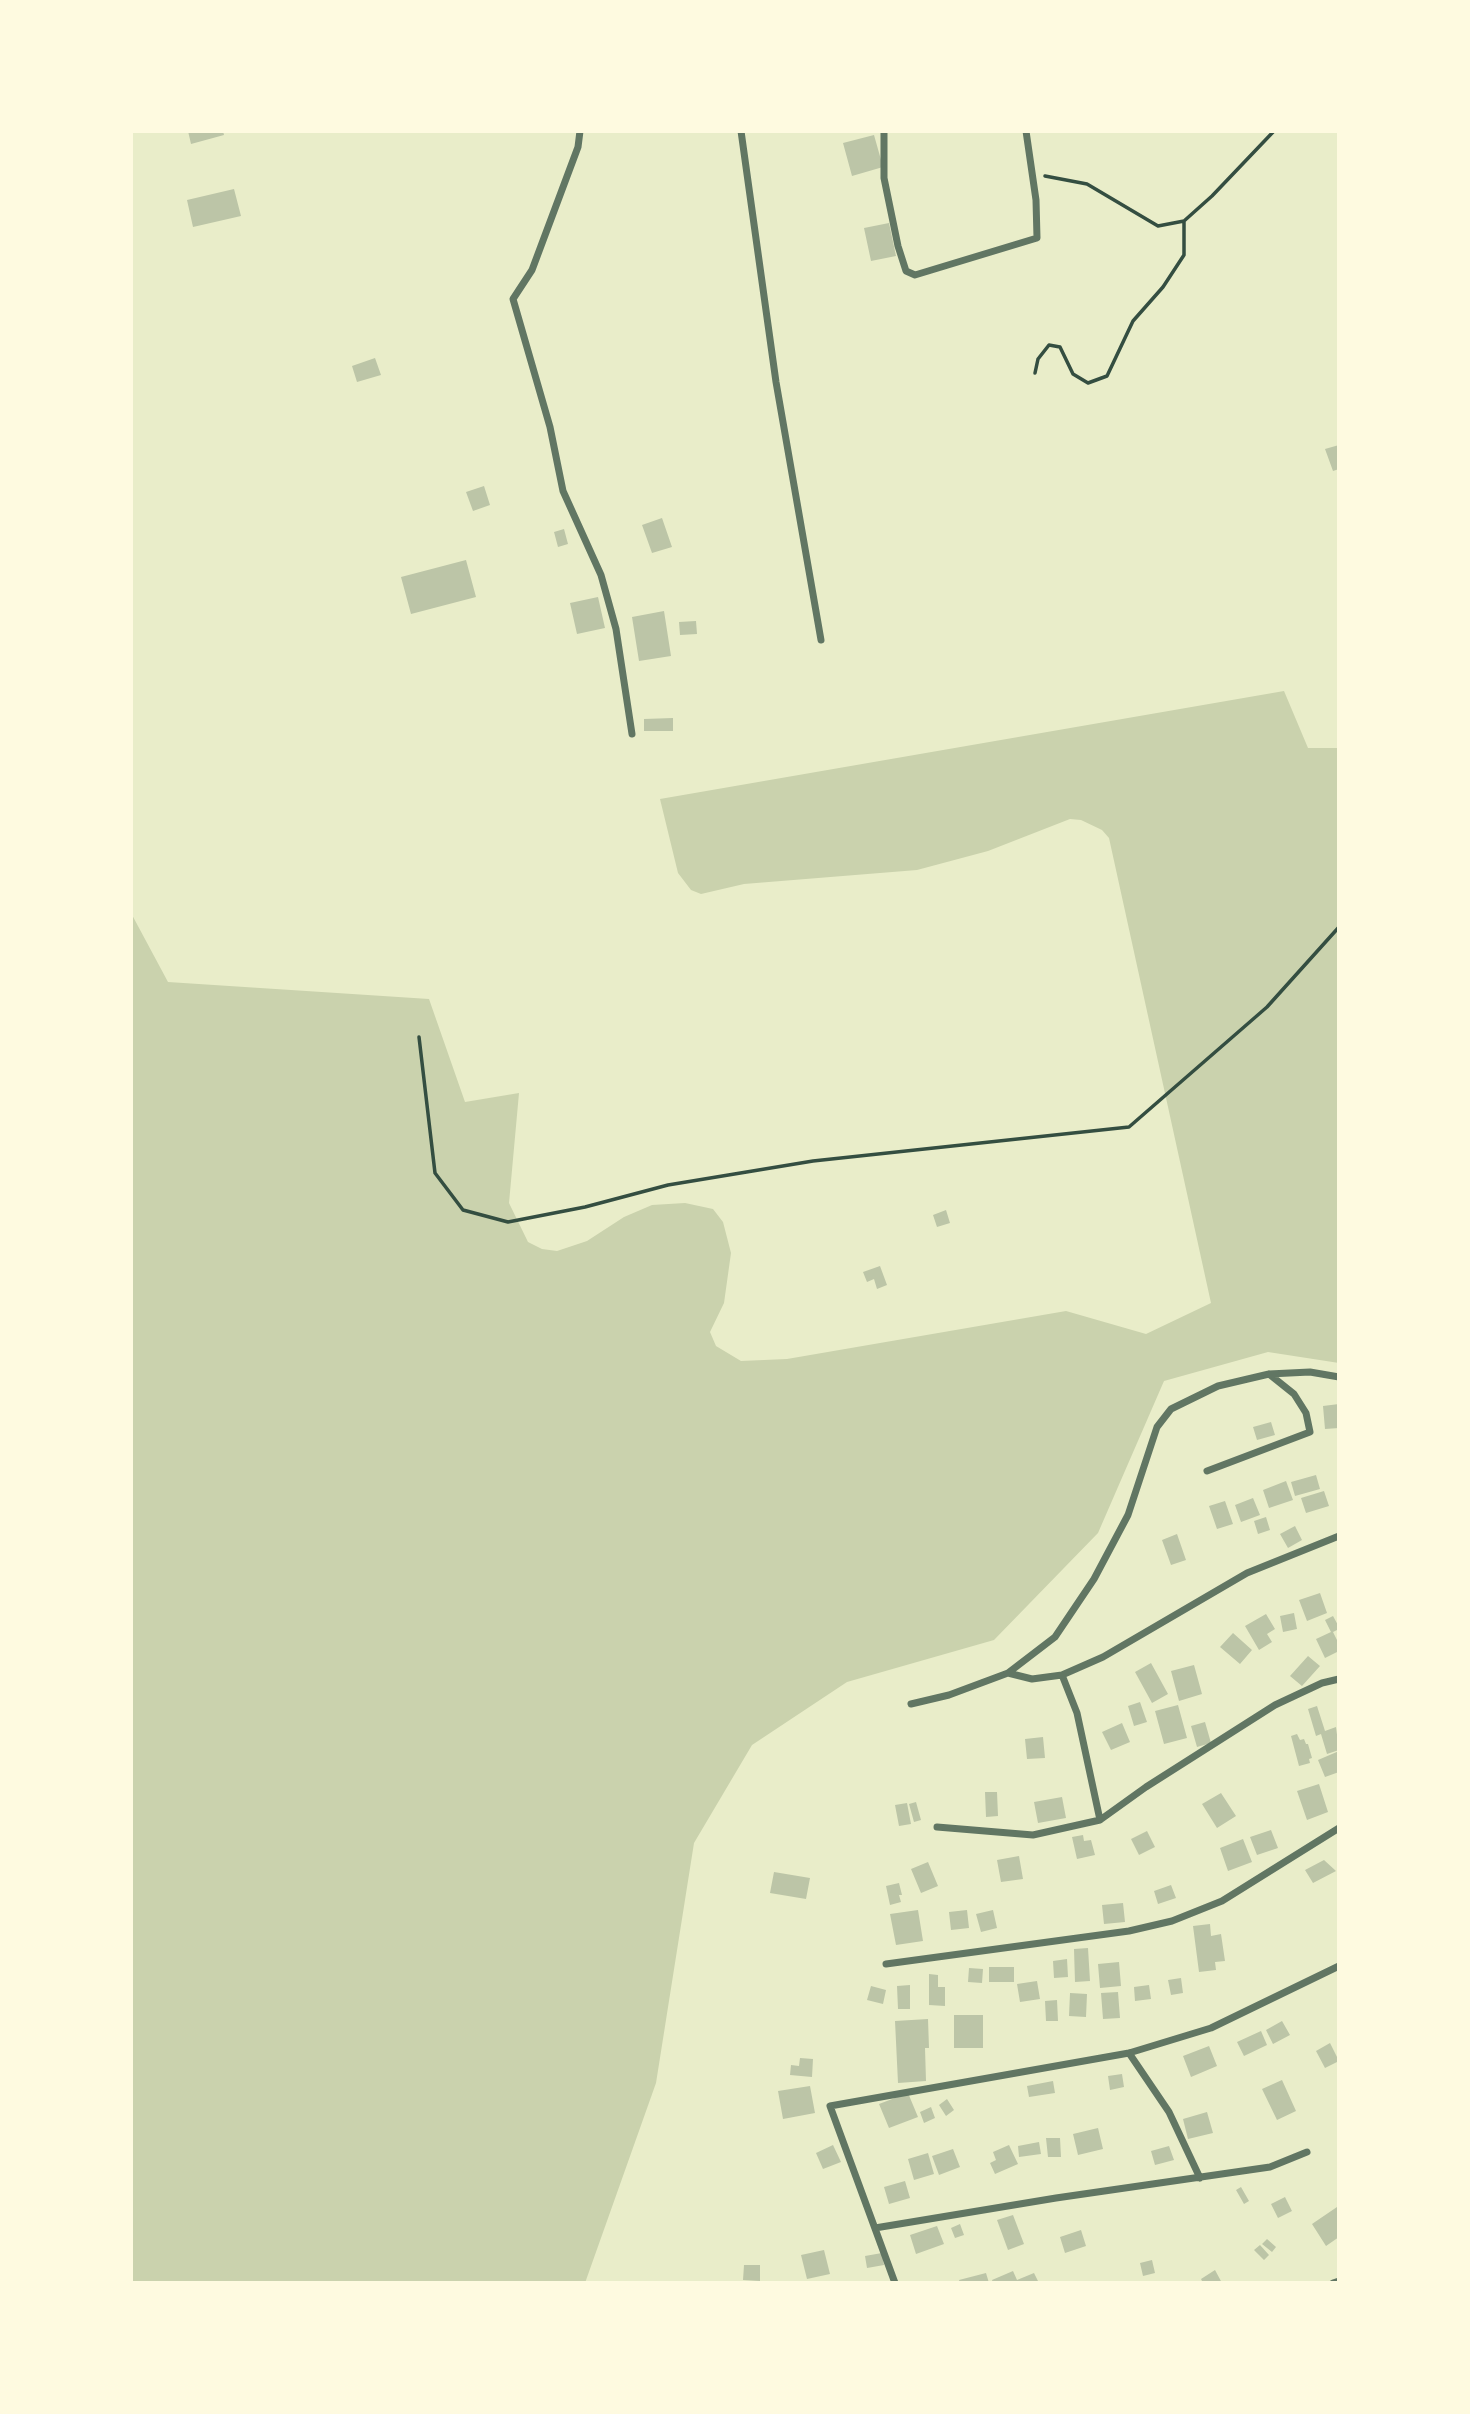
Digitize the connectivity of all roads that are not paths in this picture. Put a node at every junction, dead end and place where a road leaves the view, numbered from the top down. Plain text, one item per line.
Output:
1 (580, 131) edge
2 (741, 131) edge
3 (884, 131) edge
4 (1026, 131) edge
5 (821, 640) dead end
6 (632, 734) dead end
7 (1269, 1374) junction
8 (1339, 1377) edge
9 (1208, 1471) dead end
10 (1339, 1536) edge
11 (1008, 1673) junction
12 (1062, 1675) junction
13 (1339, 1679) edge
14 (911, 1703) dead end
15 (1100, 1821) junction
16 (937, 1827) dead end
17 (1339, 1828) edge
18 (886, 1964) dead end
19 (1339, 1966) edge
20 (1129, 2053) junction
21 (1307, 2152) dead end
22 (1200, 2178) junction
23 (875, 2228) junction
24 (1339, 2281) edge
25 (895, 2283) edge
26 (1333, 2283) edge

1 - 6 street
2 - 5 street
3 - 4 street
7 - 8 street
7 - 9 street
7 - 11 street
10 - 12 street
11 - 12 street
11 - 14 street
12 - 15 street
13 - 15 street
15 - 16 street
17 - 18 street
19 - 20 street
20 - 22 street
20 - 23 street
21 - 22 street
22 - 23 street
23 - 25 street
24 - 26 street

